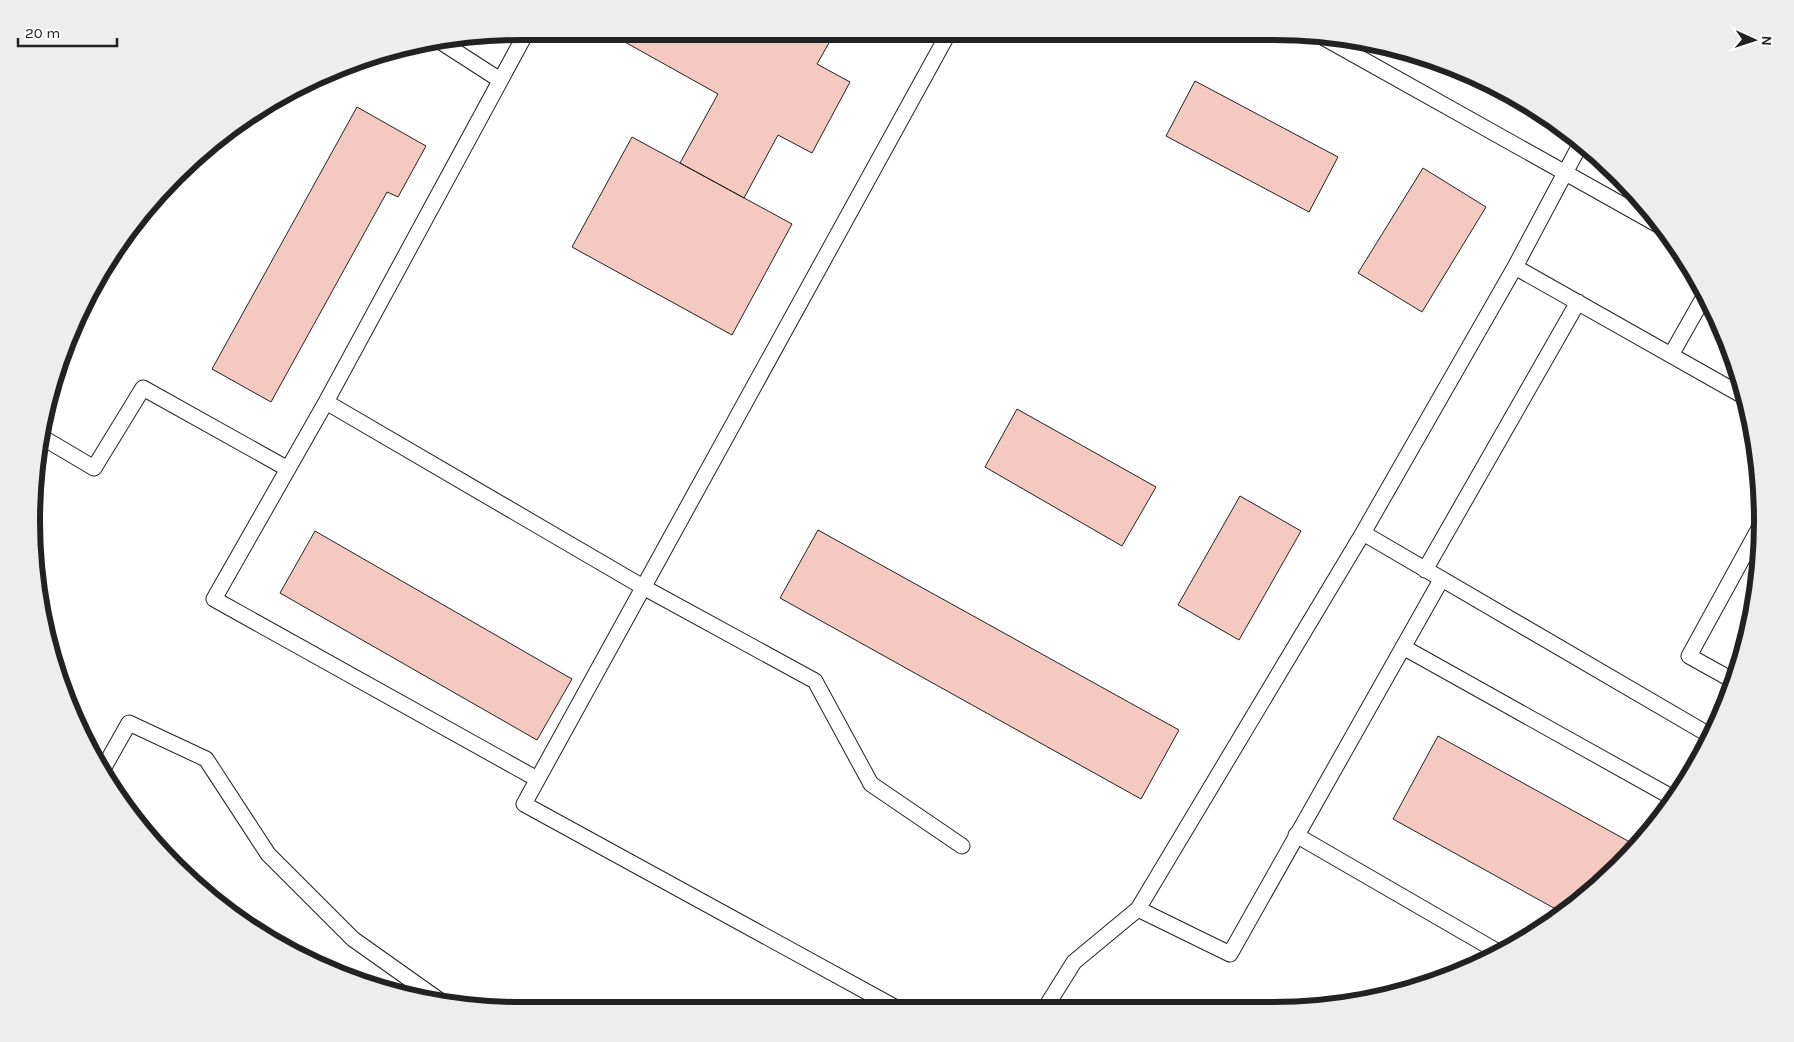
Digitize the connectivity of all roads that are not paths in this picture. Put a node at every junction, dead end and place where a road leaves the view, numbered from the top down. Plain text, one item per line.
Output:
1 (521, 40) edge
2 (945, 40) edge
3 (1335, 44) edge
4 (447, 46) edge
5 (500, 80) junction
6 (1578, 149) edge
7 (1564, 173) junction
8 (1648, 219) edge
9 (1515, 267) junction
10 (1578, 302) junction
11 (1701, 302) edge
12 (1671, 355) junction
13 (1736, 392) edge
14 (326, 402) junction
15 (47, 440) edge
16 (288, 469) junction
17 (1363, 533) junction
18 (1753, 551) edge
19 (1425, 570) junction
20 (1441, 580) junction
21 (643, 587) junction
22 (1403, 647) junction
23 (1727, 678) edge
24 (1705, 732) edge
25 (106, 765) edge
26 (537, 779) junction
27 (1668, 795) edge
28 (1296, 835) junction
29 (962, 846) dead end
30 (1138, 909) junction
31 (1493, 949) edge
32 (430, 993) edge
33 (885, 1002) edge
34 (1049, 1002) edge

1 - 5 lane
2 - 21 lane
3 - 7 lane
4 - 5 lane
5 - 14 lane
6 - 7 lane
7 - 8 lane
7 - 9 lane
9 - 10 lane
9 - 17 lane
10 - 12 lane
10 - 19 lane
11 - 12 lane
12 - 13 lane
14 - 16 lane
14 - 21 lane
15 - 16 lane
16 - 26 lane
17 - 19 lane
17 - 30 lane
18 - 23 lane
19 - 20 lane
20 - 22 lane
20 - 24 lane
21 - 26 lane
21 - 29 lane
22 - 27 lane
22 - 28 lane
25 - 32 lane
26 - 33 lane
28 - 30 lane
28 - 31 lane
30 - 34 lane

